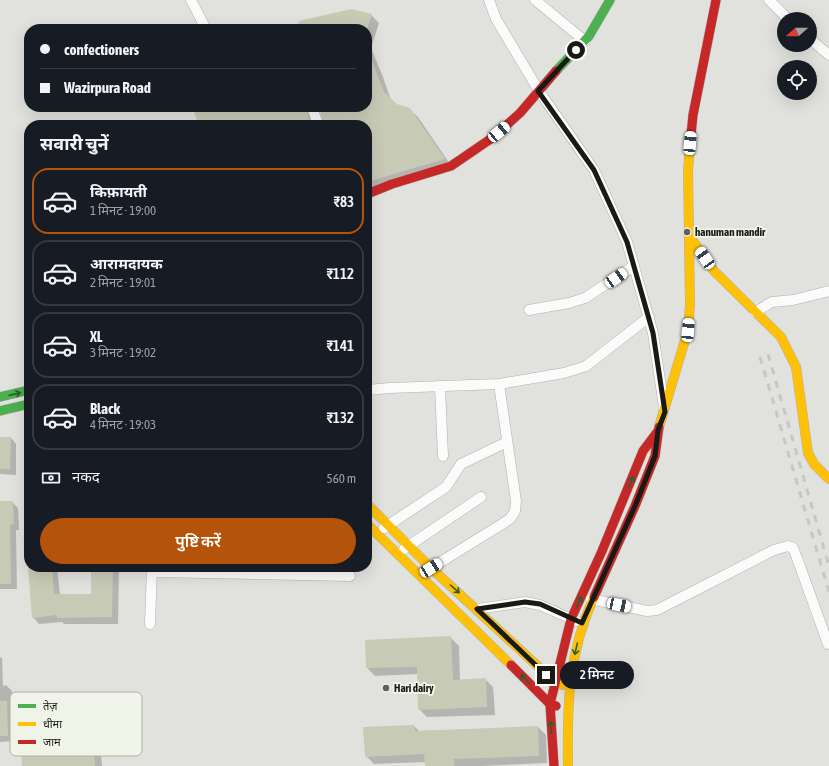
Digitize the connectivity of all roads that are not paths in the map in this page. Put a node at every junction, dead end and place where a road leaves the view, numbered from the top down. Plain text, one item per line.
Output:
1 (191, 0) edge
2 (489, 0) edge
3 (535, 0) edge
4 (610, 0) edge
5 (716, 0) edge
6 (769, 0) edge
7 (781, 12) edge
8 (203, 24) edge
9 (584, 41) junction
10 (817, 45) edge
11 (829, 55) edge
12 (538, 91) junction
13 (372, 192) edge
14 (687, 232) junction
15 (634, 266) junction
16 (829, 291) edge
17 (529, 310) dead end
18 (755, 312) junction
19 (649, 318) junction
20 (499, 384) junction
21 (440, 386) junction
22 (372, 390) edge
23 (24, 391) edge
24 (0, 397) edge
25 (24, 405) edge
26 (0, 411) edge
27 (665, 412) junction
28 (658, 430) junction
29 (507, 442) junction
30 (443, 456) dead end
31 (829, 479) edge
32 (481, 497) dead end
33 (372, 509) edge
34 (388, 525) junction
35 (372, 529) edge
36 (377, 534) junction
37 (409, 545) junction
38 (397, 553) junction
39 (431, 568) junction
40 (152, 572) edge
41 (237, 572) edge
42 (350, 576) dead end
43 (591, 599) junction
44 (477, 609) junction
45 (571, 619) junction
46 (582, 623) junction
47 (150, 624) dead end
48 (828, 644) dead end
49 (555, 682) junction
50 (569, 688) junction
51 (550, 704) junction
52 (567, 709) junction
53 (554, 766) edge
54 (568, 766) edge

1 - 8 street
2 - 12 street
3 - 9 street
4 - 9 main road
5 - 14 main road
6 - 7 street
9 - 12 main road
10 - 11 street
12 - 13 main road
12 - 15 street
14 - 18 main road
14 - 27 main road
15 - 17 street
15 - 19 street
16 - 18 street
18 - 31 main road
19 - 20 street
19 - 27 street
20 - 21 street
20 - 29 street
21 - 22 street
21 - 30 street
24 -> 23 main road
25 - 26 main road
27 - 28 main road
28 - 43 main road
45 -> 28 main road
29 - 34 street
29 - 39 street
32 - 37 street
33 - 34 main road
34 - 36 street
34 - 37 main road
35 - 36 main road
36 - 38 main road
37 - 38 street
37 - 39 main road
51 -> 38 main road
39 -> 44 main road
40 - 47 street
41 - 42 street
43 - 46 main road
43 - 48 street
44 - 45 street
44 - 49 main road
45 - 46 street
45 - 49 main road
46 -> 50 main road
49 - 50 main road
49 - 51 main road
50 - 52 main road
51 - 52 main road
53 -> 51 main road
52 - 54 main road

